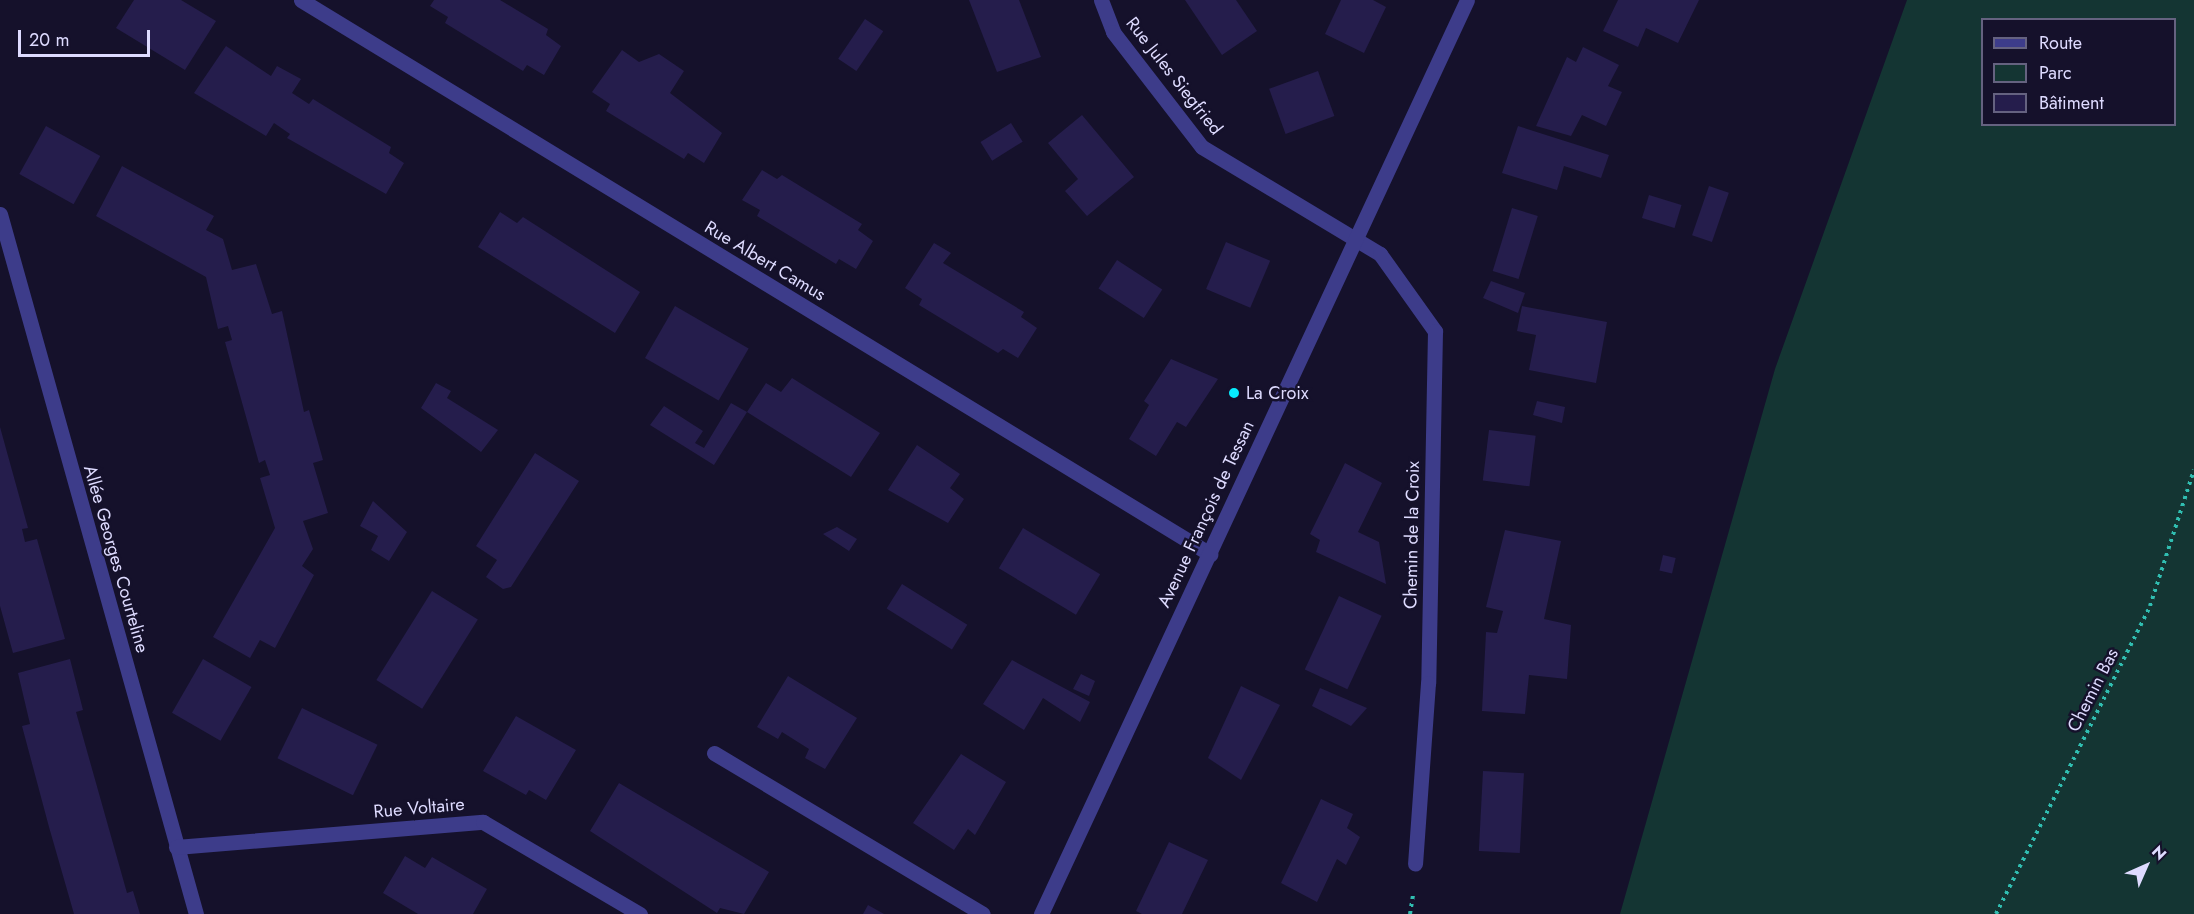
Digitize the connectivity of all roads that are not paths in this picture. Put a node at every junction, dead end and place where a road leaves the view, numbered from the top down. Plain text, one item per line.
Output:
1 (301, 0) edge
2 (1101, 0) edge
3 (1467, 0) edge
4 (0, 214) edge
5 (1355, 237) junction
6 (1210, 554) junction
7 (714, 753) dead end
8 (176, 847) junction
9 (1416, 864) dead end
10 (196, 914) edge
11 (640, 914) edge
12 (983, 914) edge
13 (1041, 914) edge

1 - 6 street, Rue Albert Camus
2 - 5 street, Rue Jules Siegfried
3 - 5 street, Avenue François de Tessan
4 - 8 street, Allée Georges Courteline
5 - 6 street, Avenue François de Tessan
5 - 9 street, Chemin de la Croix
6 - 13 street, Avenue François de Tessan
7 - 12 street
8 - 10 street, Allée Georges Courteline
8 - 11 street, Rue Voltaire

